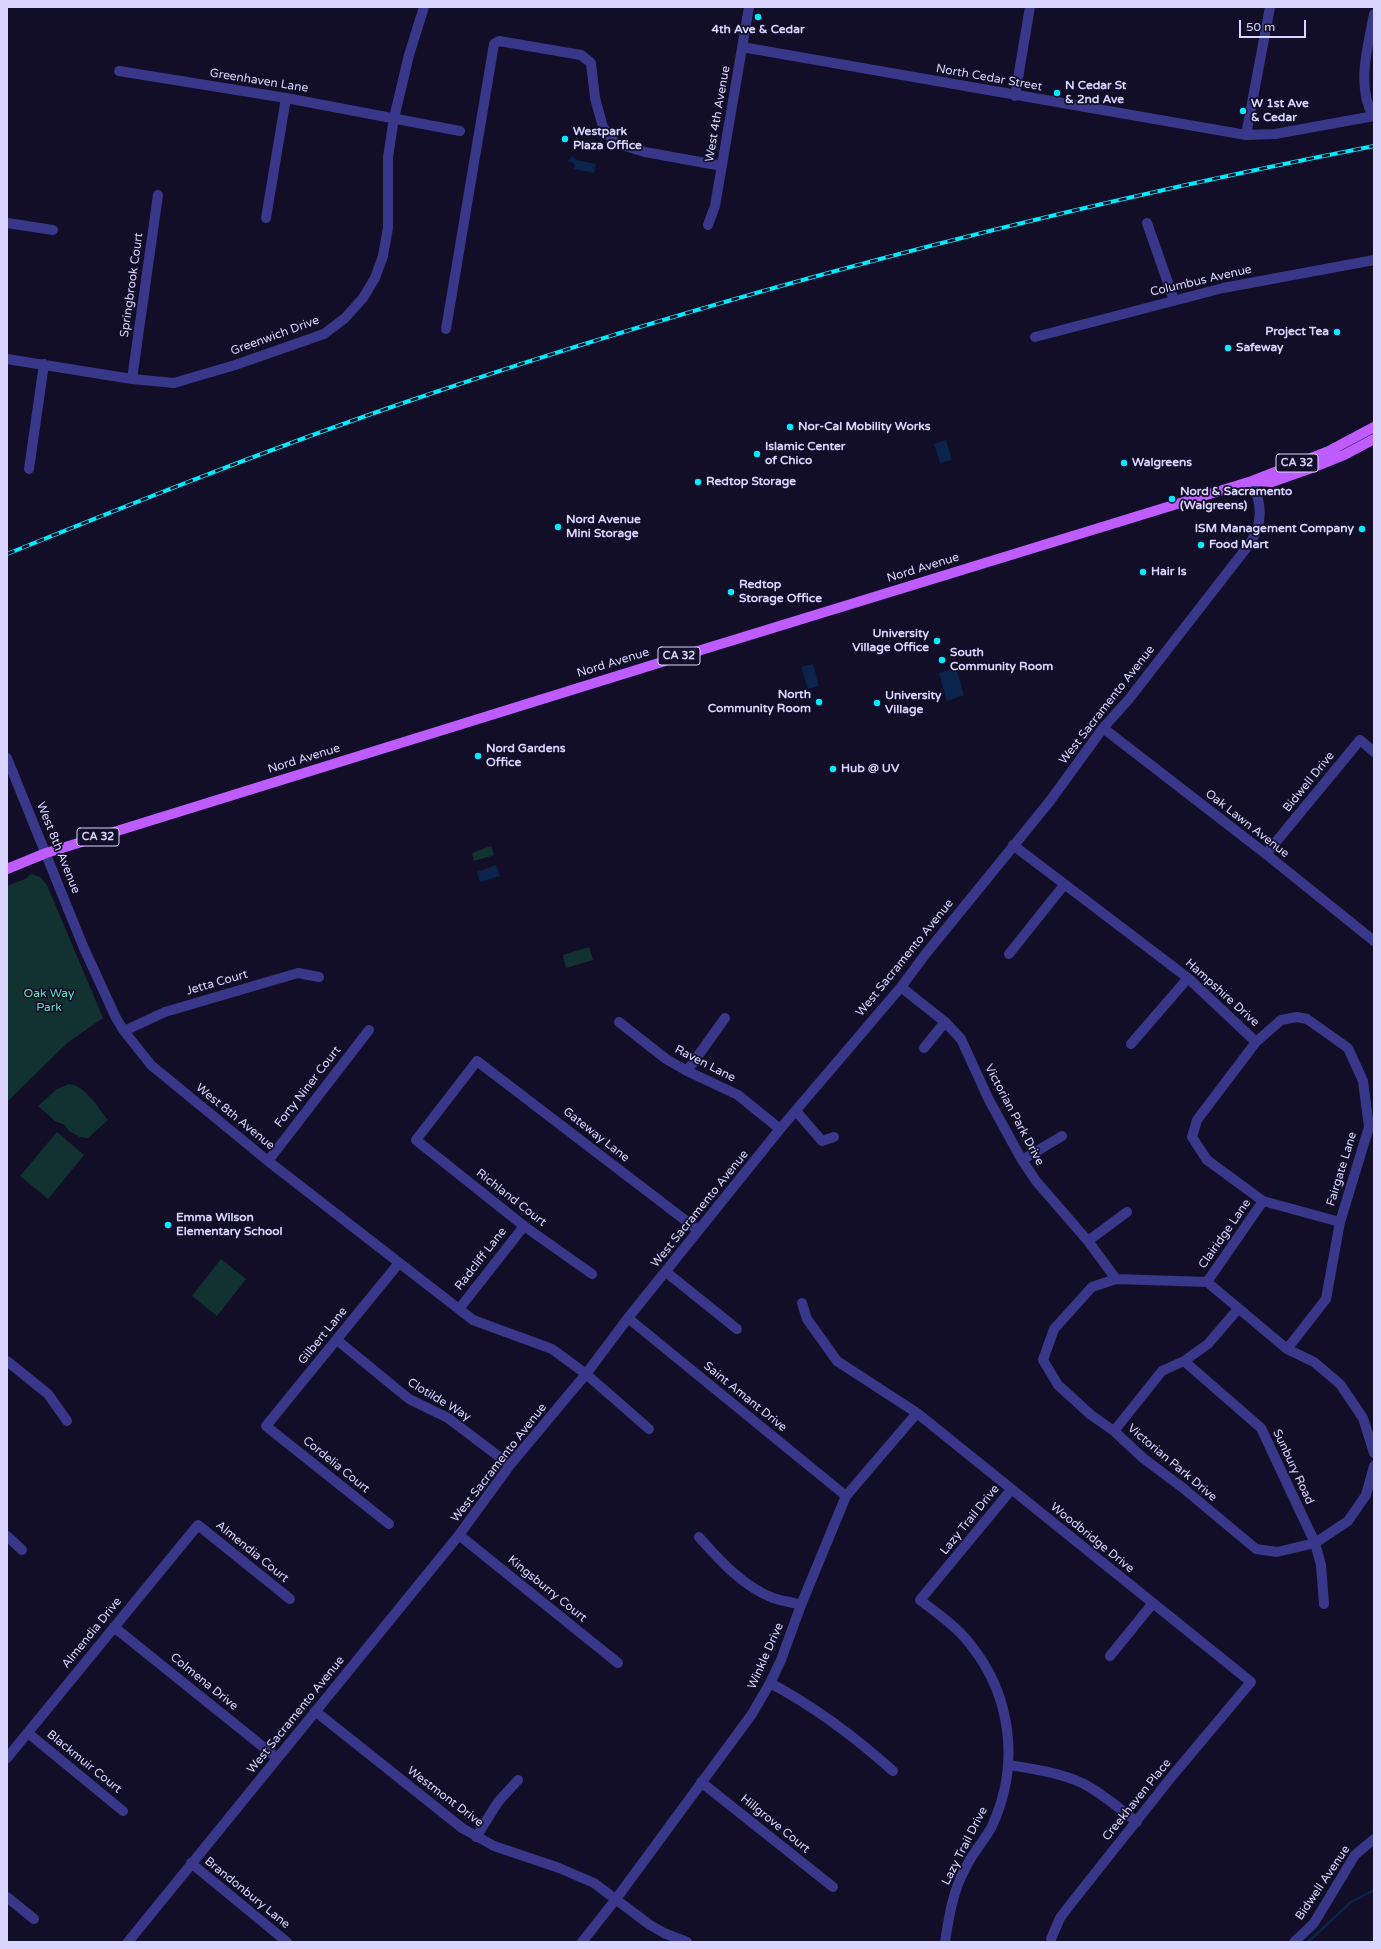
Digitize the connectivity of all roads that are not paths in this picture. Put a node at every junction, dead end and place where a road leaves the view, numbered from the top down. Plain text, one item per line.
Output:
1 (424, 7) edge
2 (750, 7) edge
3 (1030, 7) edge
4 (1270, 7) edge
5 (1374, 14) edge
6 (742, 47) junction
7 (118, 71) dead end
8 (1015, 96) junction
9 (286, 98) junction
10 (1373, 116) edge
11 (394, 118) junction
12 (460, 131) dead end
13 (1246, 135) junction
14 (722, 166) junction
15 (158, 195) dead end
16 (266, 218) dead end
17 (7, 223) edge
18 (1147, 223) dead end
19 (708, 225) dead end
20 (53, 230) dead end
21 (1374, 260) edge
22 (1174, 300) junction
23 (446, 329) dead end
24 (1035, 337) dead end
25 (7, 358) edge
26 (44, 364) junction
27 (132, 379) junction
28 (1374, 427) edge
29 (1374, 439) edge
30 (29, 469) dead end
31 (1252, 481) junction
32 (1103, 728) junction
33 (1374, 752) edge
34 (7, 758) edge
35 (1013, 845) junction
36 (46, 853) junction
37 (1266, 854) junction
38 (7, 869) edge
39 (1064, 885) junction
40 (1374, 941) edge
41 (1010, 954) dead end
42 (319, 977) dead end
43 (1188, 978) junction
44 (901, 987) junction
45 (724, 1018) dead end
46 (618, 1022) dead end
47 (945, 1022) junction
48 (369, 1030) dead end
49 (124, 1031) junction
50 (1256, 1042) junction
51 (1131, 1044) dead end
52 (924, 1048) dead end
53 (687, 1071) junction
54 (796, 1111) junction
55 (780, 1129) junction
56 (1062, 1136) dead end
57 (834, 1137) dead end
58 (416, 1140) joint
59 (1022, 1160) junction
60 (268, 1161) junction
61 (1263, 1201) junction
62 (1127, 1212) dead end
63 (1340, 1222) junction
64 (524, 1226) junction
65 (698, 1230) junction
66 (1088, 1241) junction
67 (399, 1263) junction
68 (666, 1272) junction
69 (592, 1274) dead end
70 (1116, 1279) junction
71 (1208, 1282) junction
72 (802, 1304) dead end
73 (460, 1309) junction
74 (1238, 1309) junction
75 (628, 1318) junction
76 (737, 1329) dead end
77 (337, 1340) junction
78 (1287, 1349) junction
79 (1184, 1361) junction
80 (7, 1362) edge
81 (586, 1374) junction
82 (917, 1413) junction
83 (67, 1421) dead end
84 (266, 1426) joint
85 (649, 1429) dead end
86 (1114, 1431) junction
87 (1374, 1453) edge
88 (510, 1465) junction
89 (1374, 1466) edge
90 (1011, 1490) junction
91 (846, 1496) junction
92 (389, 1524) dead end
93 (198, 1525) joint
94 (459, 1535) junction
95 (7, 1536) edge
96 (699, 1537) dead end
97 (1315, 1543) junction
98 (22, 1550) dead end
99 (290, 1599) dead end
100 (1152, 1603) junction
101 (1324, 1604) dead end
102 (801, 1605) junction
103 (114, 1627) junction
104 (1110, 1656) dead end
105 (618, 1663) dead end
106 (1251, 1682) joint
107 (770, 1683) junction
108 (315, 1711) junction
109 (28, 1733) junction
110 (7, 1758) edge
111 (277, 1758) junction
112 (1009, 1765) junction
113 (893, 1771) dead end
114 (518, 1780) dead end
115 (701, 1782) junction
116 (123, 1811) dead end
117 (1137, 1822) junction
118 (476, 1837) junction
119 (1374, 1839) edge
120 (191, 1864) junction
121 (833, 1887) dead end
122 (7, 1897) edge
123 (616, 1899) junction
124 (34, 1919) dead end
125 (1052, 1939) dead end
126 (128, 1942) edge
127 (287, 1942) edge
128 (582, 1942) edge
129 (688, 1942) edge
130 (945, 1942) edge
131 (1294, 1942) edge

1 - 11 street, Greenwich Drive
2 - 6 street, West 4th Avenue
3 - 8 street
4 - 13 street
5 - 10 street
6 - 8 street, North Cedar Street
6 - 14 street, West 4th Avenue
7 - 9 street, Greenhaven Lane
8 - 13 street, North Cedar Street
9 - 11 street, Greenhaven Lane
9 - 16 street
10 - 13 street, North Cedar Street
11 - 12 street, Greenhaven Lane
11 - 27 street, Greenwich Drive
14 - 19 street, West 4th Avenue
14 - 23 street
15 - 27 street, Springbrook Court
17 - 20 street
18 - 22 street
21 - 22 street, Columbus Avenue
22 - 24 street, Columbus Avenue
25 - 26 street, Greenwich Drive
26 - 27 street, Greenwich Drive
26 - 30 street
28 - 31 main road, Nord Avenue / CA 32
29 - 31 main road, Nord Avenue / CA 32
31 - 32 street, West Sacramento Avenue
31 - 36 main road, Nord Avenue / CA 32
32 - 35 street, West Sacramento Avenue
32 - 37 street, Oak Lawn Avenue
33 - 37 street, Bidwell Drive
34 - 36 street, West 8th Avenue
35 - 39 street, Hampshire Drive
35 - 44 street, West Sacramento Avenue
36 - 38 main road, Nord Avenue / CA 32
36 - 49 street, West 8th Avenue
37 - 40 street, Oak Lawn Avenue
39 - 41 street
39 - 43 street, Hampshire Drive
42 - 49 street, Jetta Court
43 - 50 street, Hampshire Drive
43 - 51 street
44 - 47 street, Victorian Park Drive
44 - 54 street, West Sacramento Avenue
45 - 53 street
46 - 53 street, Raven Lane
47 - 52 street
47 - 59 street, Victorian Park Drive
48 - 60 street, Forty Niner Court
49 - 60 street, West 8th Avenue
50 - 61 street, Hampshire Drive
50 - 63 street, Fairgate Lane
53 - 55 street, Raven Lane
54 - 55 street, West Sacramento Avenue
54 - 57 street
55 - 65 street, West Sacramento Avenue
56 - 59 street
58 - 64 street, Richland Court
58 - 65 street, Gateway Lane
59 - 66 street, Victorian Park Drive
60 - 67 street, West 8th Avenue
61 - 63 street, Hampshire Drive
61 - 71 street, Clairidge Lane
62 - 66 street
63 - 78 street, Fairgate Lane
64 - 69 street, Richland Court
64 - 73 street, Radcliff Lane
65 - 68 street, West Sacramento Avenue
66 - 70 street, Victorian Park Drive
67 - 73 street, West 8th Avenue
67 - 77 street, Gilbert Lane
68 - 75 street, West Sacramento Avenue
68 - 76 street
70 - 71 street, Victorian Park Drive
70 - 86 street, Victorian Park Drive
71 - 74 street
72 - 82 street, Woodbridge Drive
73 - 81 street, West 8th Avenue
74 - 78 street
74 - 79 street
75 - 81 street, West Sacramento Avenue
75 - 91 street, Saint Amant Drive
77 - 84 street, Gilbert Lane
77 - 88 street, Clotilde Way
78 - 87 street
79 - 86 street
79 - 97 street, Sunbury Road
80 - 83 street
81 - 85 street, West 8th Avenue
81 - 88 street, West Sacramento Avenue
82 - 90 street, Woodbridge Drive
82 - 91 street, Winkle Drive
84 - 92 street, Cordelia Court
86 - 97 street, Victorian Park Drive
88 - 94 street, West Sacramento Avenue
89 - 97 street, Victorian Park Drive
90 - 100 street, Woodbridge Drive
90 - 112 street, Lazy Trail Drive
91 - 102 street, Winkle Drive
93 - 99 street, Almendia Court
93 - 103 street, Almendia Drive
94 - 105 street, Kingsburry Court
94 - 108 street, West Sacramento Avenue
95 - 98 street
96 - 102 street
97 - 101 street, Sunbury Road
100 - 104 street
100 - 106 street, Woodbridge Drive
102 - 107 street, Winkle Drive
103 - 109 street, Almendia Drive
103 - 111 street, Colmena Drive
106 - 117 street, Creekhaven Place
107 - 113 street
107 - 115 street, Winkle Drive
108 - 111 street, West Sacramento Avenue
108 - 118 street, Westmont Drive
109 - 110 street, Almendia Drive
109 - 116 street, Blackmuir Court
111 - 120 street, West Sacramento Avenue
112 - 117 street
112 - 130 street, Lazy Trail Drive
114 - 118 street
115 - 121 street, Hillgrove Court
115 - 123 street, Winkle Drive
117 - 125 street, Creekhaven Place
118 - 123 street, Westmont Drive
119 - 131 street, Bidwell Avenue
120 - 126 street, West Sacramento Avenue
120 - 127 street, Brandonbury Lane
122 - 124 street
123 - 128 street
123 - 129 street, Westmont Drive

